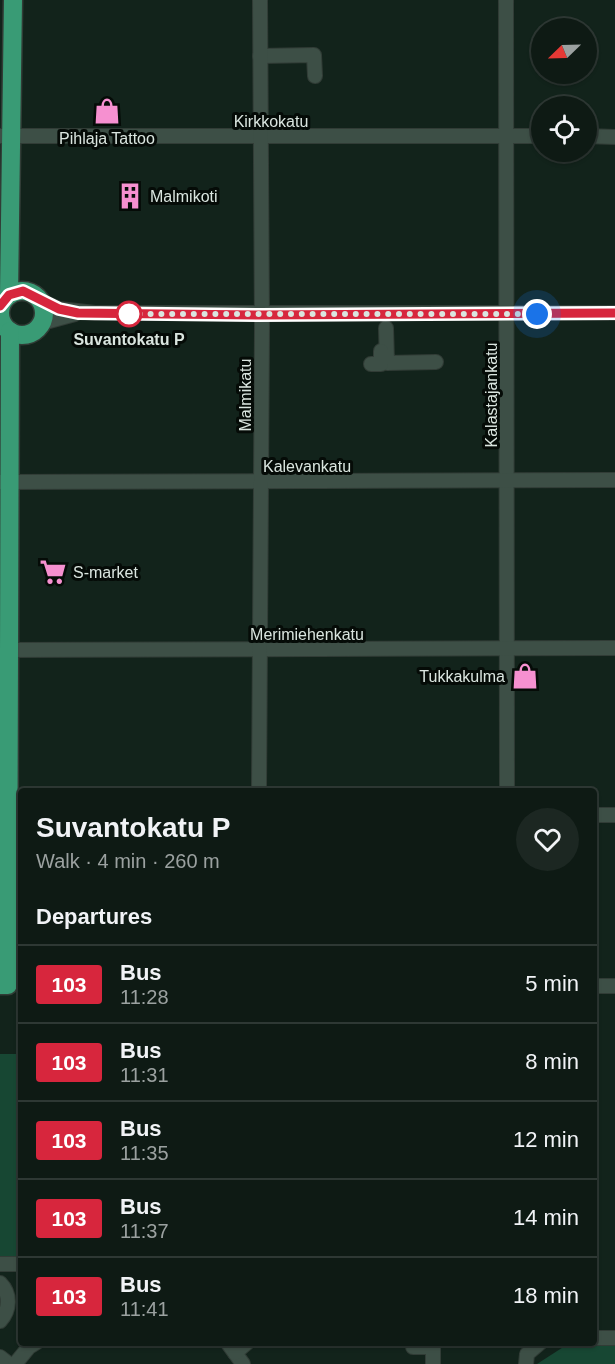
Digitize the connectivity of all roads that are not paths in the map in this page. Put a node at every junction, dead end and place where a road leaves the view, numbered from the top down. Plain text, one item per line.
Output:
1 (13, 0) edge
2 (260, 0) edge
3 (506, 0) edge
4 (260, 56) junction
5 (315, 76) dead end
6 (507, 136) junction
7 (531, 136) edge
8 (597, 136) edge
9 (615, 136) edge
10 (6, 137) edge
11 (260, 138) junction
12 (9, 240) junction
13 (34, 296) junction
14 (78, 313) junction
15 (615, 313) edge
16 (507, 314) junction
17 (4, 315) edge
18 (260, 315) junction
19 (38, 327) junction
20 (436, 362) dead end
21 (371, 364) dead end
22 (10, 367) junction
23 (615, 480) edge
24 (507, 481) junction
25 (4, 482) edge
26 (261, 483) junction
27 (504, 648) junction
28 (615, 648) edge
29 (5, 650) edge
30 (260, 651) junction
31 (259, 788) edge
32 (507, 788) edge
33 (597, 815) edge
34 (615, 815) edge
35 (10, 816) edge
36 (10, 985) edge
37 (597, 986) edge
38 (615, 986) edge
39 (0, 1264) edge
40 (18, 1264) edge
41 (0, 1283) edge
42 (18, 1303) edge
43 (0, 1321) edge
44 (0, 1327) edge
45 (597, 1338) edge
46 (615, 1338) edge
47 (31, 1346) edge
48 (413, 1346) edge
49 (441, 1346) edge
50 (536, 1346) edge
51 (0, 1357) edge
52 (9, 1364) edge
53 (15, 1364) edge
54 (433, 1364) edge
55 (441, 1364) edge
56 (526, 1364) edge

1 - 10 main road
2 - 4 street, Malmikatu
3 - 6 street, Kalastajankatu
4 - 5 street
4 - 11 street, Malmikatu
6 - 7 street, Kirkkokatu
6 - 11 street, Kirkkokatu
6 - 16 street, Kalastajankatu
8 - 9 street
10 - 11 street, Kirkkokatu
10 - 12 main road
11 - 18 street, Malmikatu
12 - 13 main road
12 - 17 main road
13 - 14 street
13 - 17 main road
13 - 19 main road
14 - 18 street
14 - 19 street
15 - 16 street
16 - 18 street
16 - 24 street, Kalastajankatu
17 - 19 main road
17 - 22 main road
18 - 26 street, Malmikatu
19 - 22 main road
20 - 21 street
22 - 25 main road
23 - 24 street, Kalevankatu
24 - 26 street, Kalevankatu
24 - 27 street, Kalastajankatu
25 - 26 street, Kalevankatu
25 - 29 main road
26 - 30 street, Malmikatu
27 - 28 street, Merimiehenkatu
27 - 30 street, Merimiehenkatu
27 - 32 street, Kalastajankatu
29 - 30 street, Merimiehenkatu
29 - 35 main road
30 - 31 street, Malmikatu
33 - 34 street
35 - 36 main road
37 - 38 street
39 - 40 street
41 - 43 street
42 - 44 street
45 - 46 street
47 - 53 street
48 - 54 street
49 - 55 street
50 - 56 street
51 - 52 street

